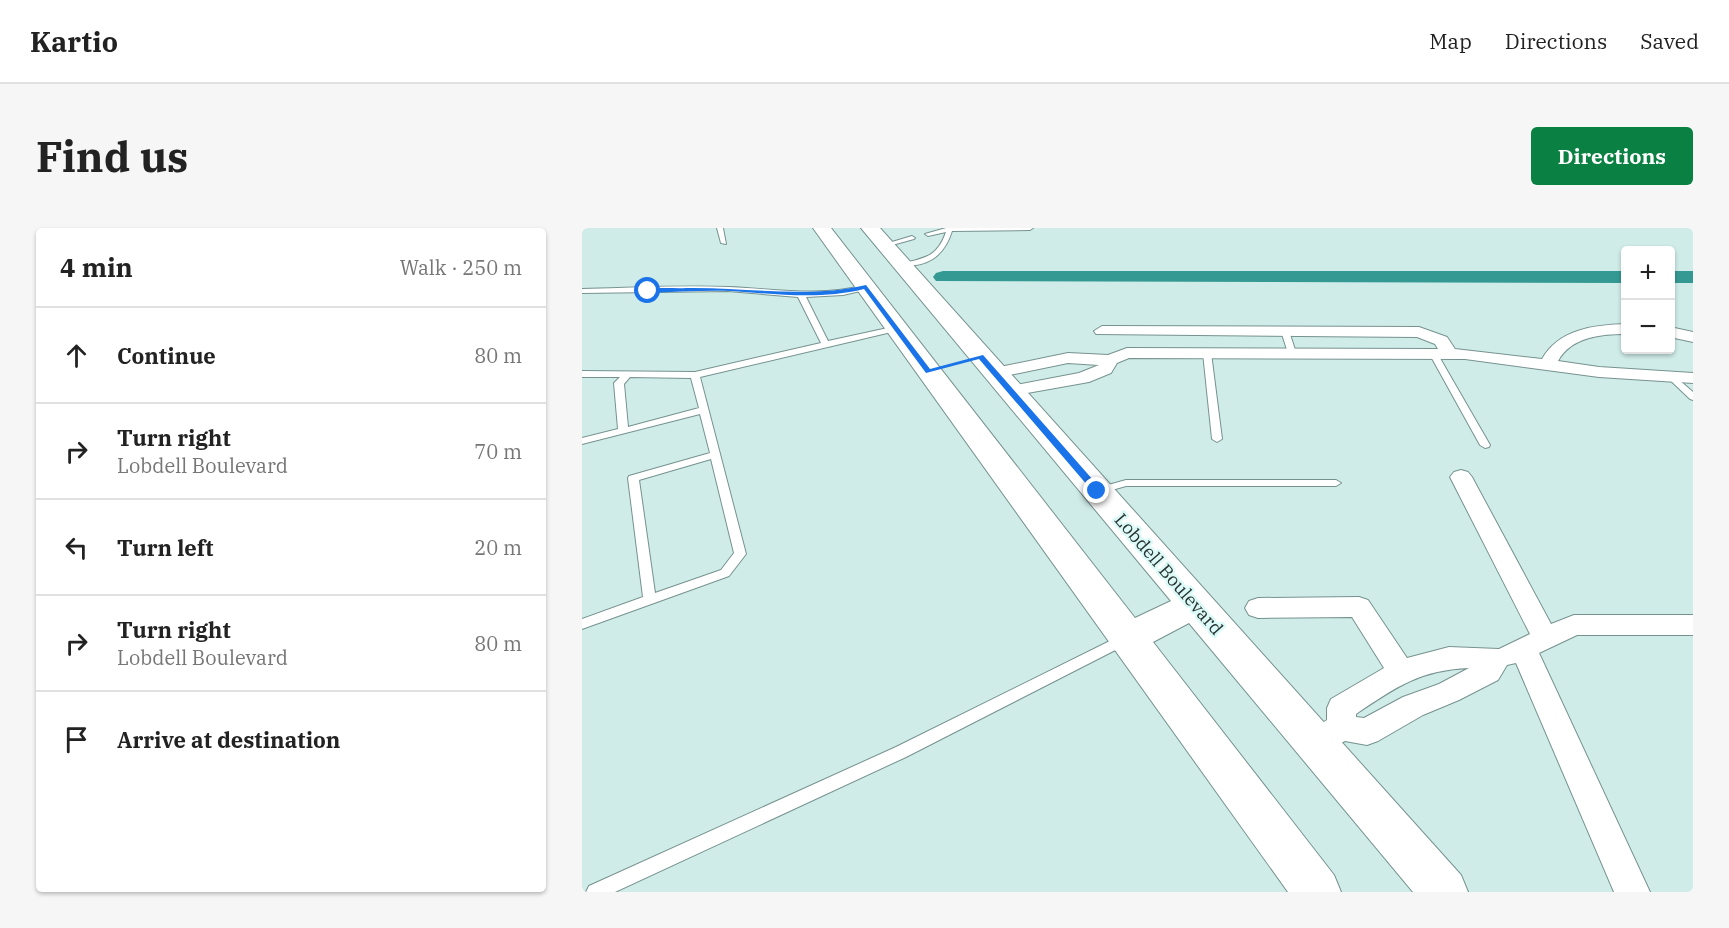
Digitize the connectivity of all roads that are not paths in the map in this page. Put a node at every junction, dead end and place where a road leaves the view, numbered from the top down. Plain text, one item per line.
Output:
1 (720, 228) edge
2 (822, 228) edge
3 (950, 228) edge
4 (997, 228) edge
5 (1030, 228) edge
6 (928, 234) dead end
7 (724, 243) dead end
8 (904, 247) edge
9 (866, 287) junction
10 (582, 291) edge
11 (801, 295) junction
12 (897, 328) junction
13 (1621, 329) edge
14 (1102, 331) dead end
15 (1285, 331) junction
16 (1675, 333) edge
17 (1693, 337) edge
18 (825, 345) junction
19 (1207, 353) junction
20 (1292, 353) junction
21 (1441, 353) junction
22 (1110, 360) junction
23 (1548, 364) junction
24 (971, 370) junction
25 (582, 374) edge
26 (628, 374) junction
27 (695, 375) junction
28 (1672, 377) junction
29 (1693, 378) edge
30 (1693, 397) edge
31 (704, 410) junction
32 (623, 430) junction
33 (1217, 439) dead end
34 (582, 441) edge
35 (1485, 445) dead end
36 (715, 455) junction
37 (1461, 477) dead end
38 (1336, 483) dead end
39 (1097, 491) junction
40 (650, 600) junction
41 (1195, 605) junction
42 (1258, 608) dead end
43 (582, 624) edge
44 (1693, 625) edge
45 (1127, 638) junction
46 (1521, 649) junction
47 (1400, 673) junction
48 (1449, 692) junction
49 (1405, 710) junction
50 (1328, 735) junction
51 (595, 892) edge
52 (1317, 892) edge
53 (1444, 892) edge
54 (1632, 892) edge

1 - 7 lane
2 - 9 main road, Lobdell Boulevard
3 - 4 lane
3 - 6 lane
3 - 8 lane
4 - 5 lane
8 - 24 main road, Lobdell Boulevard
9 - 11 lane
9 - 12 main road, Lobdell Boulevard
10 - 11 lane
11 - 18 lane
12 - 18 lane
12 - 24 main road, Lobdell Boulevard
13 - 23 street
14 - 15 street
15 - 20 lane
15 - 21 street
16 - 17 street
18 - 27 lane
19 - 20 street
19 - 22 street
19 - 33 lane
20 - 21 street
21 - 23 street
21 - 35 lane
22 - 24 street
22 - 24 street
23 - 28 street
24 - 39 main road, Lobdell Boulevard
24 - 45 main road, Lobdell Boulevard
25 - 26 lane
26 - 27 lane
26 - 32 lane
27 - 31 lane
28 - 29 street
28 - 30 lane
31 - 32 lane
31 - 36 lane
32 - 34 lane
36 - 40 lane
36 - 40 lane
37 - 46 street
38 - 39 lane
39 - 41 main road, Lobdell Boulevard
40 - 43 lane
41 - 45 main road
41 - 50 main road, Lobdell Boulevard
42 - 47 street
44 - 46 street
45 - 51 lane
45 - 52 main road, Lobdell Boulevard
46 - 47 street
46 - 48 street
46 - 54 street
47 - 48 street
47 - 49 street
47 - 50 street
48 - 49 street
49 - 50 street
50 - 53 main road, Lobdell Boulevard

